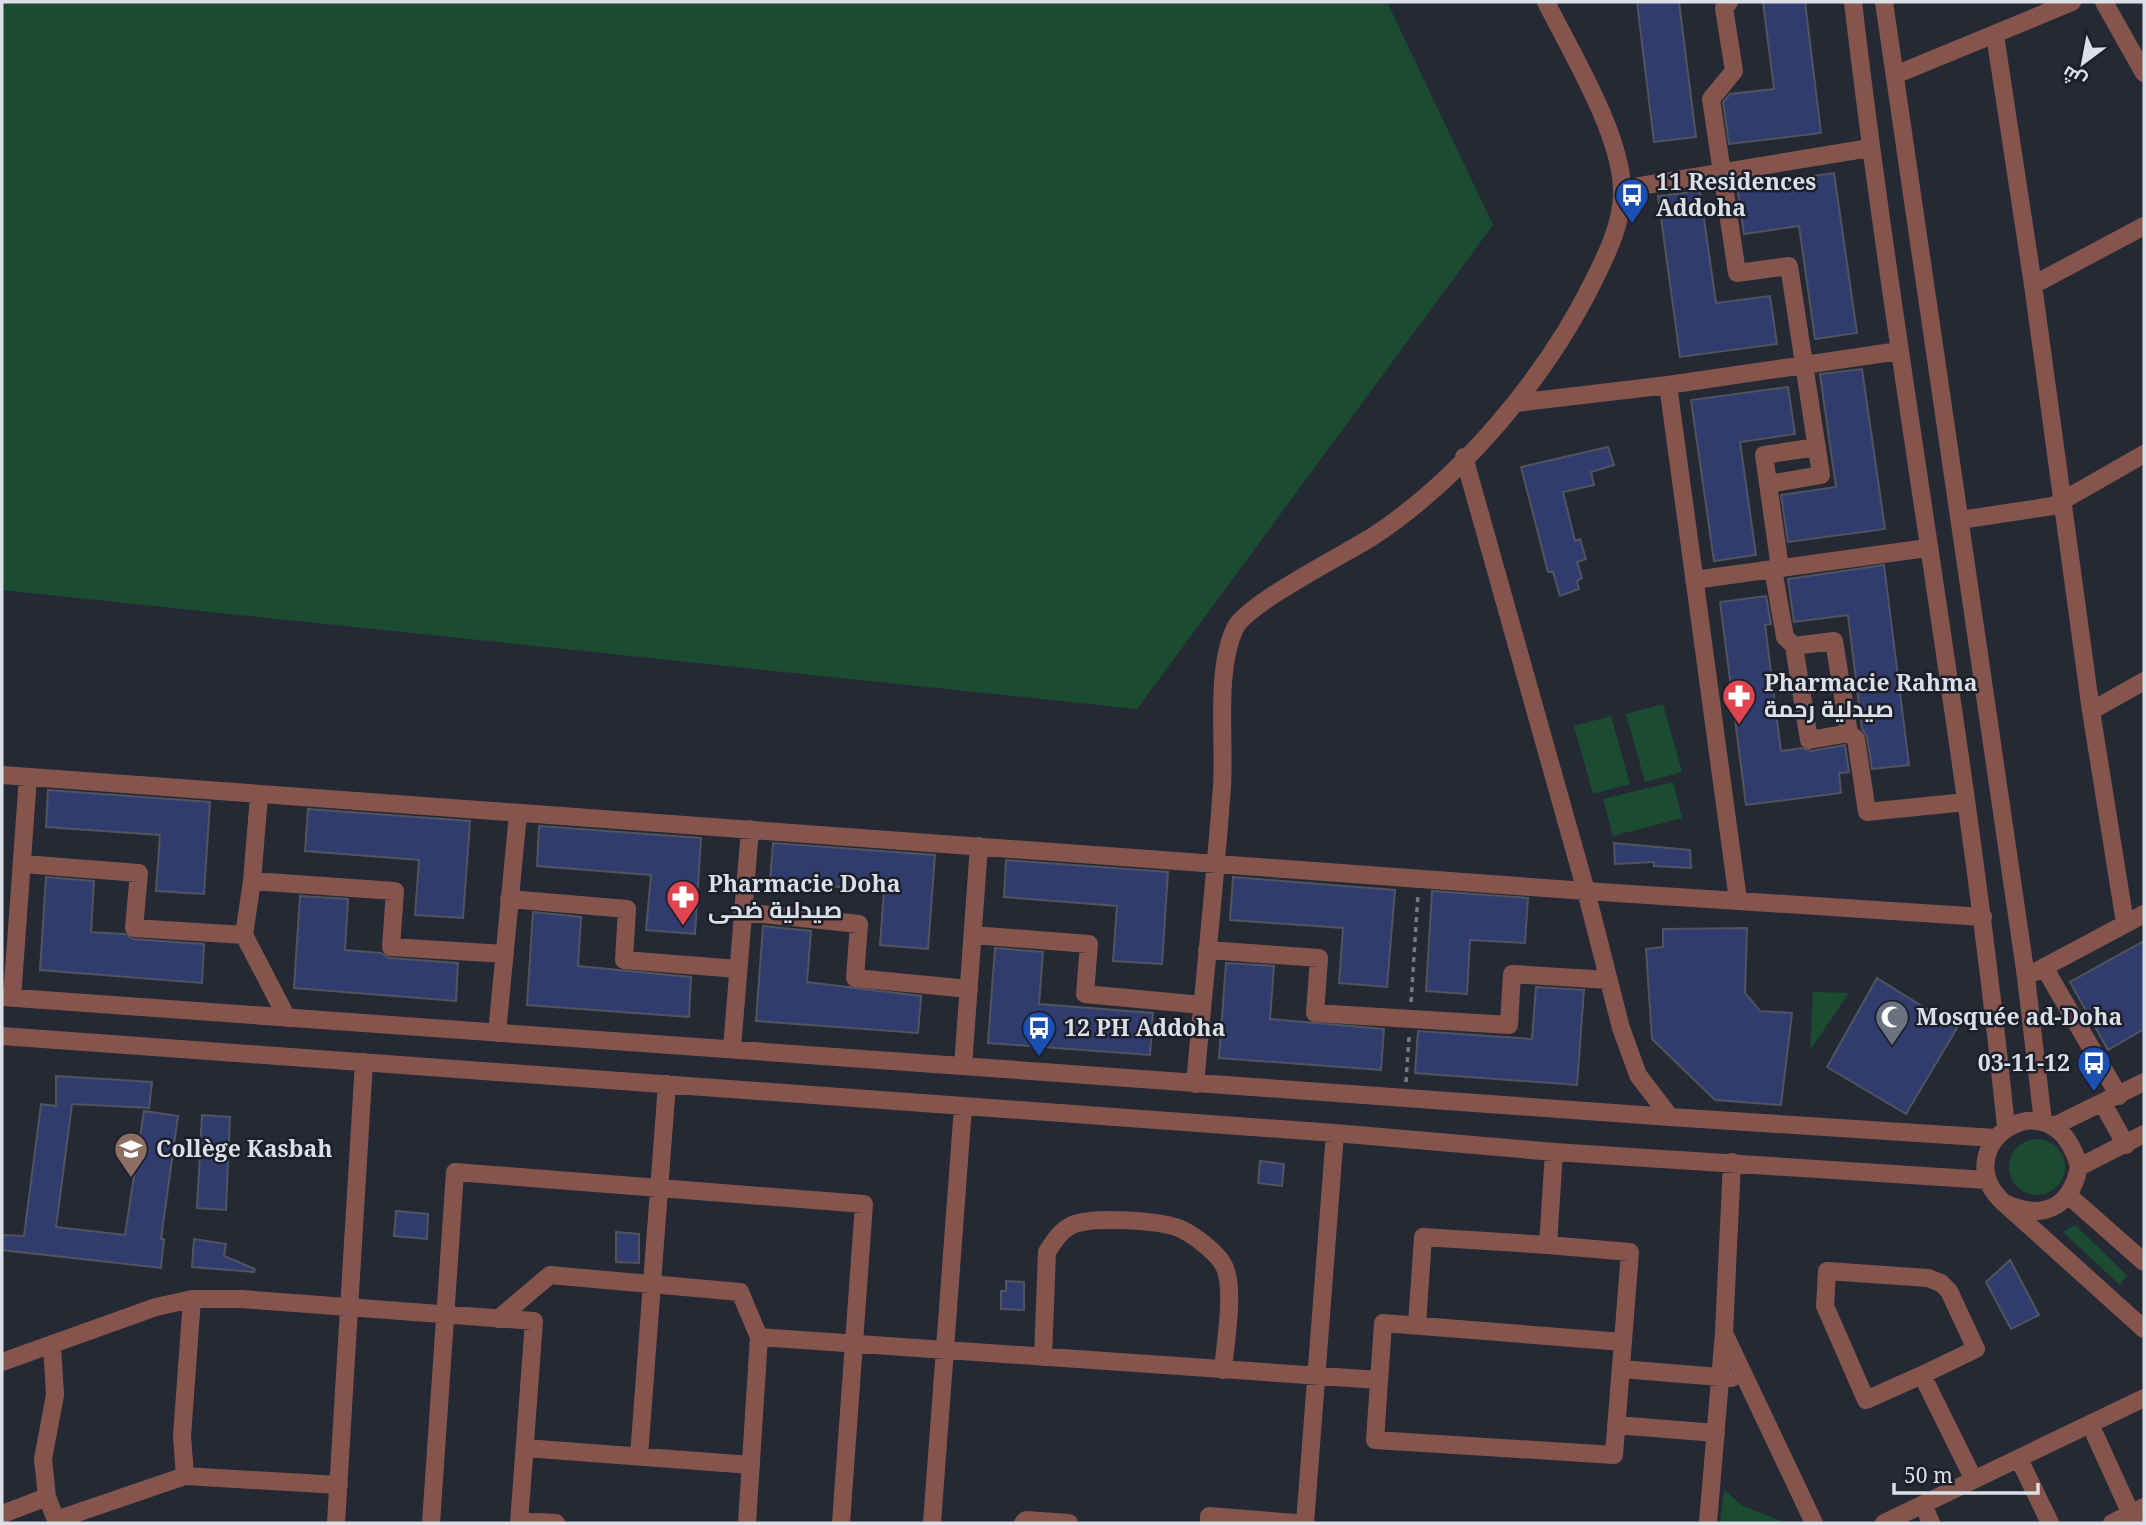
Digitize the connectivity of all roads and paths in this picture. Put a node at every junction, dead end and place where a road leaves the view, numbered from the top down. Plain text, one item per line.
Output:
1 (1546, 2) edge
2 (1729, 2) edge
3 (1853, 2) edge
4 (1884, 2) edge
5 (2072, 2) edge
6 (2105, 2) edge
7 (1995, 36) junction
8 (2144, 73) edge
9 (1895, 75) junction
10 (1870, 148) junction
11 (1722, 173) junction
12 (1622, 189) junction
13 (2144, 226) edge
14 (2033, 285) junction
15 (1899, 351) junction
16 (1805, 365) junction
17 (1668, 385) junction
18 (1516, 403) junction
19 (1817, 447) junction
20 (2144, 454) edge
21 (1464, 457) junction
22 (1768, 484) junction
23 (2064, 500) junction
24 (1960, 520) junction
25 (1927, 548) junction
26 (1777, 568) junction
27 (1694, 580) junction
28 (1794, 646) junction
29 (2144, 681) edge
30 (2091, 711) junction
31 (1849, 733) junction
32 (2, 775) edge
33 (28, 777) junction
34 (259, 796) junction
35 (1966, 802) junction
36 (518, 814) junction
37 (750, 829) junction
38 (979, 846) junction
39 (1214, 862) junction
40 (23, 864) junction
41 (1419, 878) junction
42 (252, 881) junction
43 (1587, 891) junction
44 (509, 899) junction
45 (1738, 900) junction
46 (742, 912) junction
47 (2144, 914) edge
48 (1983, 917) junction
49 (10, 919) edge
50 (2125, 923) junction
51 (244, 935) junction
52 (973, 935) junction
53 (1207, 950) junction
54 (505, 954) junction
55 (2044, 967) junction
56 (738, 969) junction
57 (2026, 978) junction
58 (1609, 980) junction
59 (969, 989) junction
60 (7, 997) edge
61 (1202, 1004) junction
62 (287, 1018) junction
63 (1410, 1019) junction
64 (497, 1033) junction
65 (2, 1037) edge
66 (732, 1048) junction
67 (364, 1062) junction
68 (963, 1066) junction
69 (2144, 1082) edge
70 (667, 1084) junction
71 (1195, 1084) junction
72 (1405, 1098) junction
73 (2111, 1100) junction
74 (963, 1107) junction
75 (1670, 1117) junction
76 (2049, 1124) junction
77 (2001, 1132) junction
78 (1335, 1133) junction
79 (2138, 1142) edge
80 (1554, 1152) junction
81 (1732, 1162) junction
82 (2079, 1167) junction
83 (1987, 1180) junction
84 (660, 1188) junction
85 (2068, 1195) junction
86 (2004, 1203) junction
87 (1548, 1245) junction
88 (2144, 1262) edge
89 (653, 1283) junction
90 (192, 1299) junction
91 (349, 1306) junction
92 (445, 1315) junction
93 (498, 1318) junction
94 (1417, 1325) junction
95 (2144, 1329) edge
96 (1724, 1332) junction
97 (759, 1337) junction
98 (1623, 1342) junction
99 (855, 1343) junction
100 (52, 1344) junction
101 (944, 1350) junction
102 (1043, 1357) junction
103 (2, 1362) edge
104 (1621, 1368) junction
105 (1223, 1370) junction
106 (1922, 1375) junction
107 (1317, 1376) junction
108 (1720, 1377) junction
109 (1746, 1379) junction
110 (1379, 1380) junction
111 (2144, 1398) edge
112 (1616, 1424) junction
113 (1716, 1433) junction
114 (2095, 1436) dead end
115 (525, 1448) junction
116 (639, 1456) junction
117 (2019, 1459) junction
118 (751, 1465) junction
119 (185, 1476) junction
120 (1974, 1480) junction
121 (339, 1485) junction
122 (47, 1497) junction
123 (1923, 1504) junction
124 (2, 1514) edge
125 (2137, 1515) edge
126 (56, 1522) edge
127 (519, 1522) edge
128 (336, 1523) edge
129 (431, 1523) edge
130 (556, 1523) edge
131 (747, 1523) edge
132 (842, 1523) edge
133 (932, 1523) edge
134 (1023, 1523) edge
135 (1069, 1523) edge
136 (1209, 1523) edge
137 (1295, 1523) edge
138 (1305, 1523) edge
139 (1708, 1523) edge
140 (1814, 1523) edge
141 (1884, 1523) edge
142 (1931, 1523) edge
143 (2050, 1523) edge
144 (2112, 1523) edge

1 - 12 street
2 - 11 street
3 - 10 street
4 - 9 street
5 - 7 street
6 - 8 street
7 - 9 street
7 - 14 street
9 - 24 street
10 - 11 street
10 - 15 street
11 - 12 street
11 - 16 street
12 - 18 street
13 - 14 street
14 - 23 street
15 - 16 street
15 - 25 street
16 - 17 street
16 - 19 street
17 - 18 street
17 - 27 street
18 - 21 street
19 - 22 street
19 - 22 street
20 - 23 street
21 - 39 street
21 - 43 street
22 - 26 street
23 - 24 street
23 - 30 street
24 - 57 street
25 - 26 street
25 - 35 street
26 - 27 street
26 - 28 street
27 - 45 street
28 - 31 street
28 - 31 street
29 - 30 street
30 - 50 street
31 - 35 street
32 - 33 street
33 - 34 street
33 - 40 street
34 - 36 street
34 - 42 street
35 - 48 street
36 - 37 street
36 - 44 street
37 - 38 street
37 - 46 street
38 - 39 street
38 - 52 street
39 - 41 street
39 - 53 street
40 - 49 street
40 - 51 street
41 - 43 street
41 - 63 path
42 - 51 street
42 - 54 street
43 - 45 street
43 - 58 street
44 - 54 street
44 - 56 street
45 - 48 street
46 - 56 street
46 - 59 street
47 - 50 street
48 - 77 street
49 - 60 street
50 - 55 street
51 - 62 street
52 - 59 street
52 - 61 street
53 - 61 street
53 - 63 street
54 - 64 street
55 - 57 street
55 - 73 street
56 - 66 street
57 - 76 street
58 - 63 street
58 - 75 street
59 - 68 street
60 - 62 street
61 - 71 street
62 - 64 street
63 - 72 path
64 - 66 street
65 - 67 street
66 - 68 street
67 - 70 street
67 - 91 street
68 - 71 street
69 - 73 street
70 - 74 street
70 - 84 street
71 - 72 street
72 - 75 street
73 - 76 street
73 - 79 street
74 - 78 street
74 - 101 street
75 - 77 street
76 - 77 street
76 - 82 street
77 - 83 street
78 - 80 street
78 - 107 street
79 - 82 street
80 - 81 street
80 - 87 street
81 - 83 street
81 - 96 street
82 - 85 street
83 - 86 street
84 - 89 street
84 - 92 street
84 - 99 street
85 - 86 street
85 - 88 street
86 - 95 street
87 - 94 street
87 - 98 street
89 - 93 street
89 - 97 street
89 - 116 street
90 - 91 street
90 - 100 street
90 - 119 street
91 - 92 street
91 - 121 street
92 - 93 street
92 - 129 street
93 - 115 street
94 - 98 street
94 - 110 street
96 - 108 street
96 - 109 street
97 - 99 street
97 - 118 street
98 - 104 street
99 - 101 street
99 - 132 street
100 - 103 street
100 - 122 street
101 - 102 street
101 - 133 street
102 - 105 street
102 - 105 street
104 - 108 street
104 - 112 street
105 - 107 street
106 - 106 street
106 - 120 street
107 - 110 street
107 - 138 street
108 - 109 street
108 - 113 street
109 - 140 street
110 - 112 street
111 - 117 street
112 - 113 street
113 - 139 street
114 - 125 street
115 - 116 street
115 - 127 street
116 - 118 street
117 - 120 street
117 - 143 street
118 - 131 street
119 - 121 street
119 - 126 street
120 - 123 street
121 - 128 street
122 - 124 street
122 - 126 street
123 - 141 street
123 - 142 street
125 - 144 street
127 - 130 street
134 - 135 street
136 - 137 street

